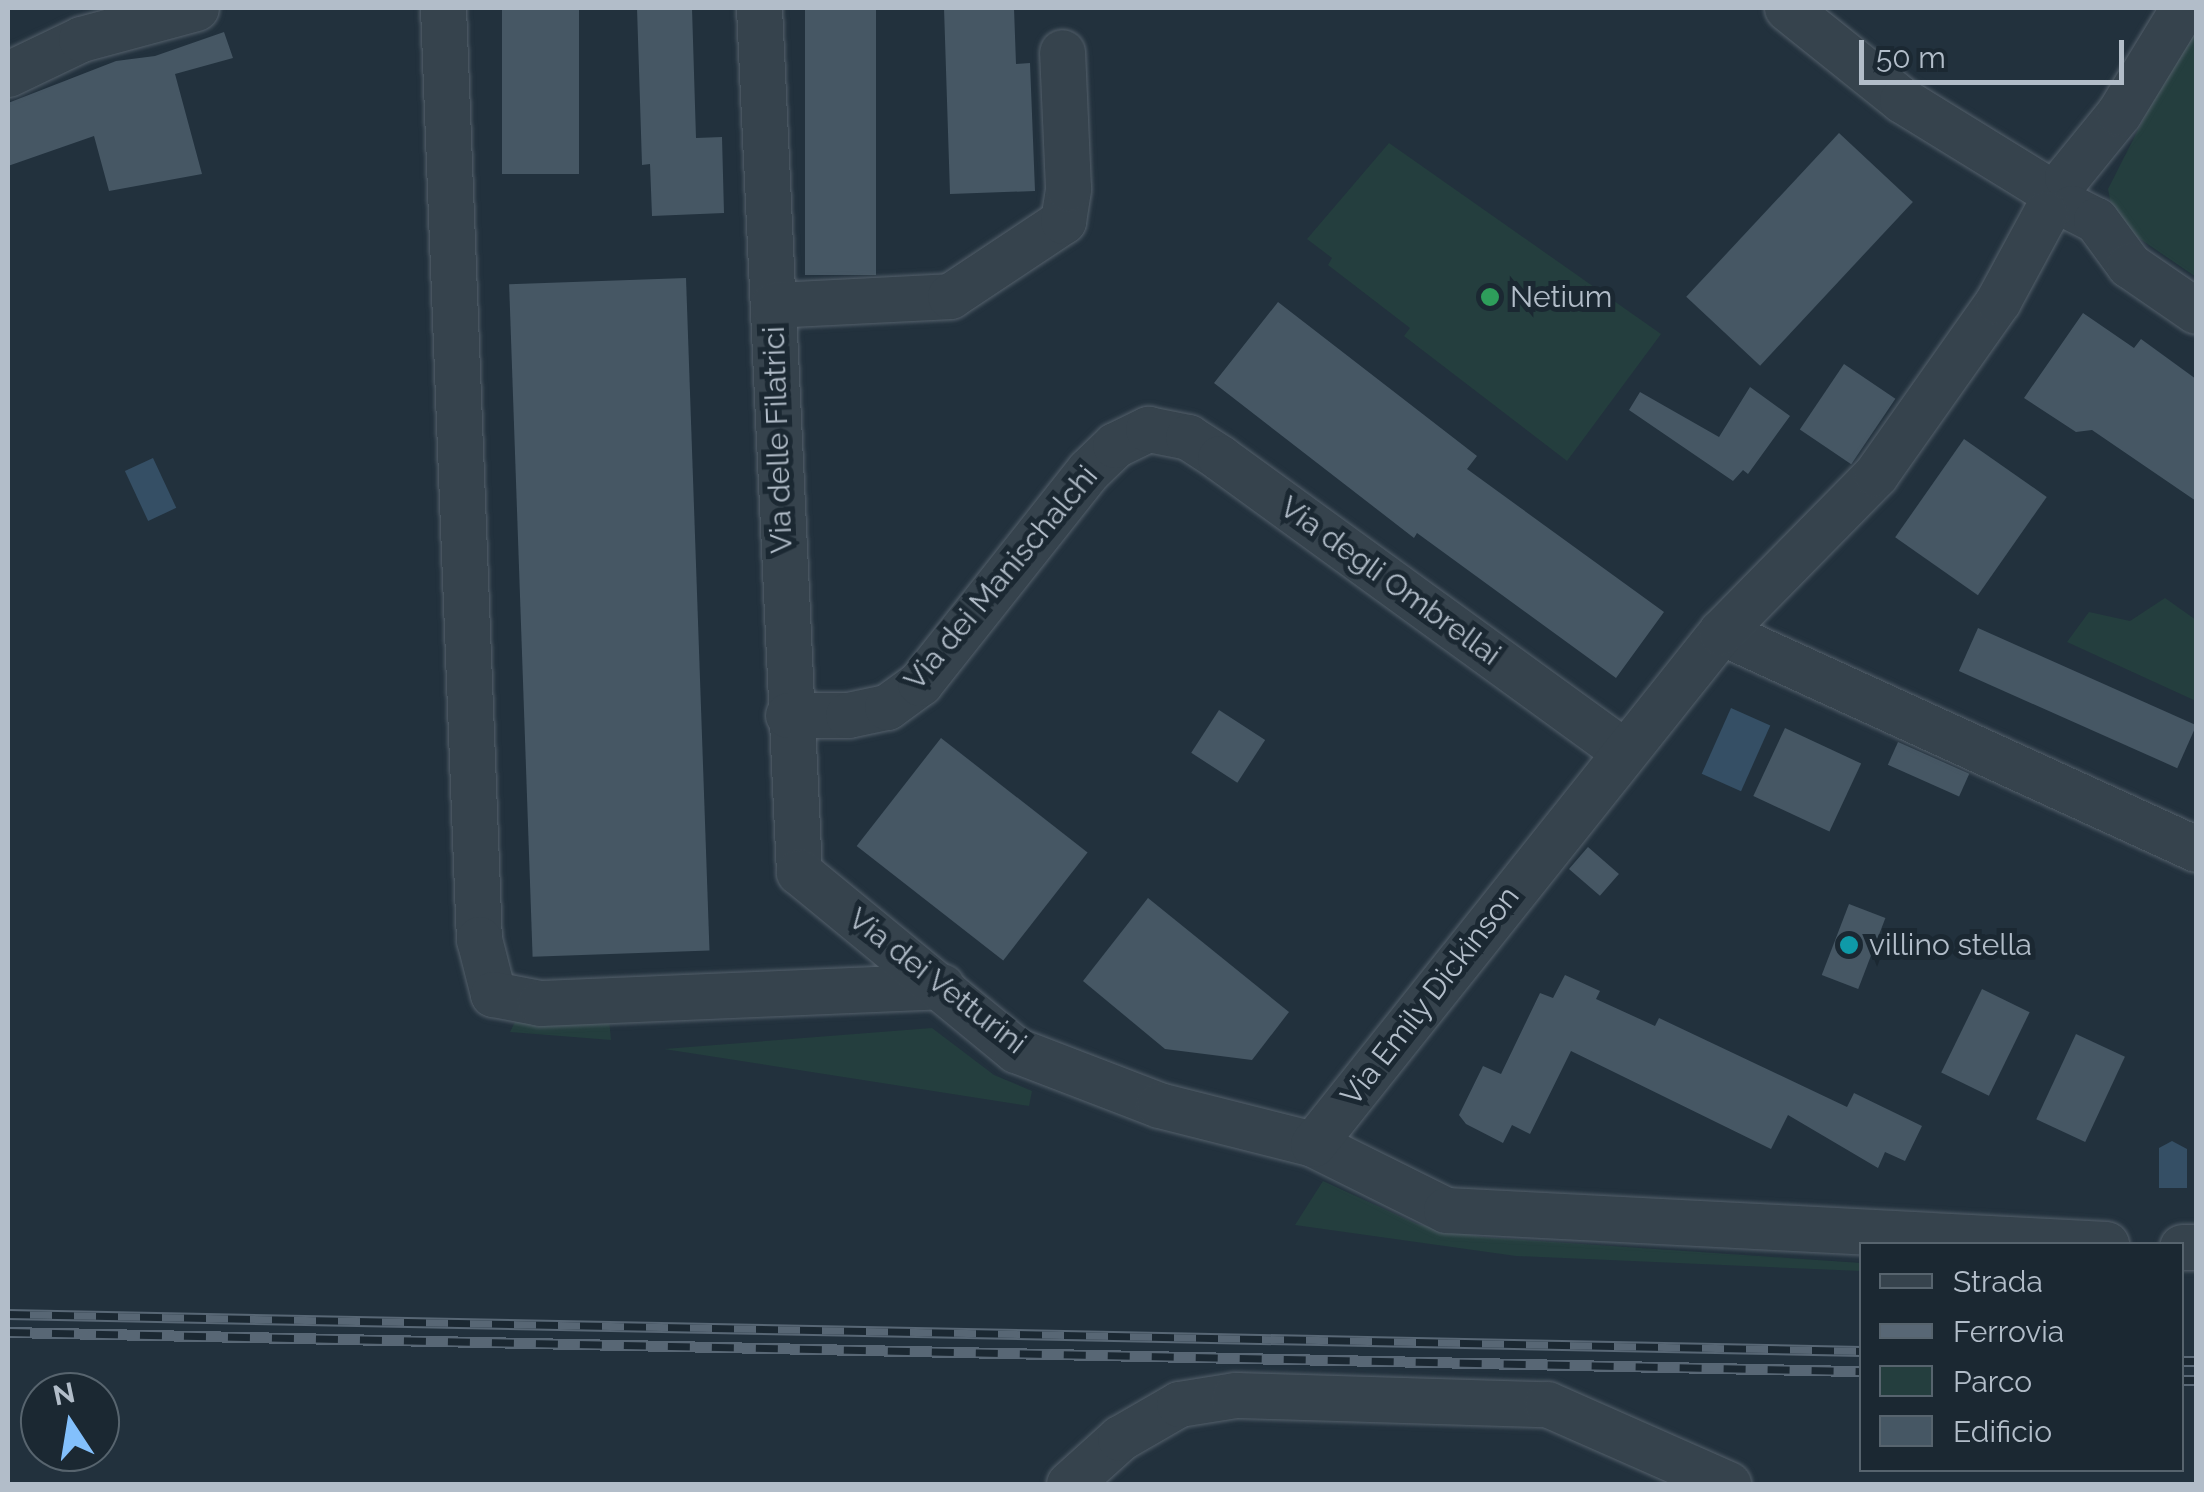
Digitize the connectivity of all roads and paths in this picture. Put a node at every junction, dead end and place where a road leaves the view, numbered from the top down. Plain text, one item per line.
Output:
1 (196, 8) edge
2 (442, 8) edge
3 (759, 8) edge
4 (1787, 8) edge
5 (2183, 8) edge
6 (1062, 52) dead end
7 (8, 74) edge
8 (2055, 196) junction
9 (773, 305) junction
10 (2196, 311) edge
11 (1148, 429) joint
12 (1721, 632) junction
13 (788, 715) junction
14 (1624, 751) junction
15 (2196, 849) edge
16 (799, 872) joint
17 (942, 986) junction
18 (1314, 1144) junction
19 (2067, 1242) edge
20 (1069, 1484) edge
21 (1728, 1484) edge

1 - 7 street
2 - 17 street
3 - 9 street, Via delle Filatrici
4 - 8 street
5 - 8 street, Via Emily Dickinson
6 - 9 street
8 - 10 street
8 - 12 street, Via Emily Dickinson
9 - 13 street, Via delle Filatrici
11 - 13 street, Via dei Manischalchi
11 - 14 street, Via degli Ombrellai
12 - 14 street, Via Emily Dickinson
12 - 15 street
13 - 16 street, Via delle Filatrici
14 - 18 street, Via Emily Dickinson
16 - 17 street, Via dei Vetturini
17 - 18 street, Via dei Vetturini
18 - 19 street
20 - 21 street

